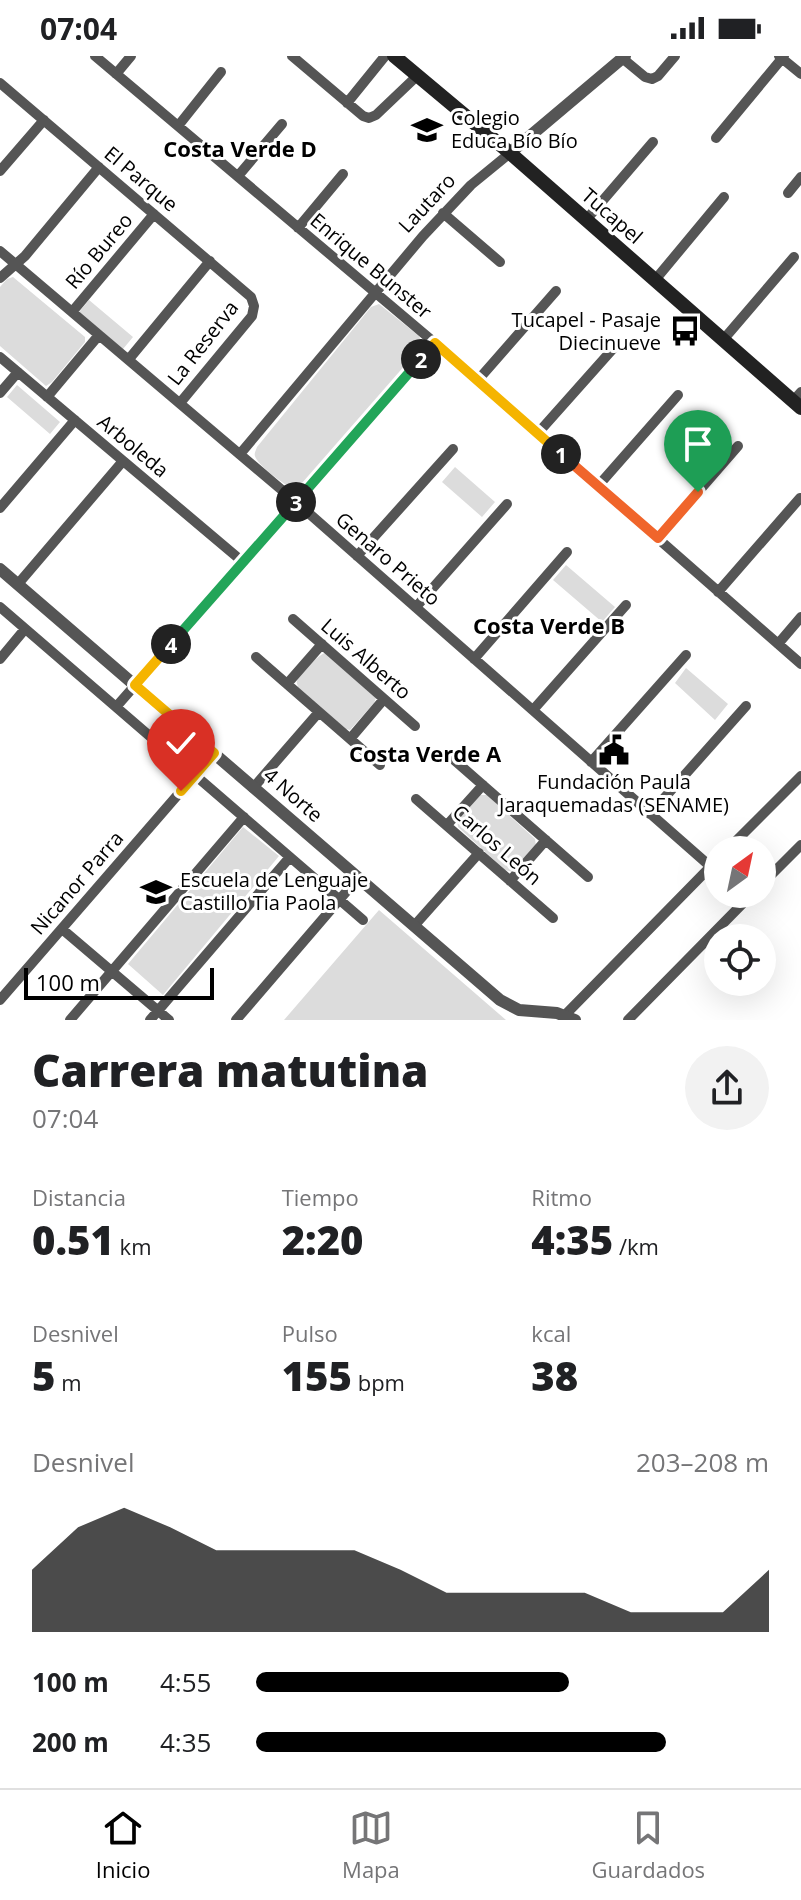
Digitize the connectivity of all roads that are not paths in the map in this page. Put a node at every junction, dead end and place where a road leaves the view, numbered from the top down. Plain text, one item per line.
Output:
1 (95, 56) edge
2 (131, 56) edge
3 (292, 56) edge
4 (385, 56) edge
5 (394, 56) edge
6 (675, 56) edge
7 (624, 57) edge
8 (782, 57) edge
9 (221, 72) dead end
10 (116, 74) junction
11 (801, 74) edge
12 (417, 76) junction
13 (0, 83) edge
14 (347, 103) junction
15 (44, 120) junction
16 (282, 124) dead end
17 (178, 126) junction
18 (716, 138) dead end
19 (653, 142) dead end
20 (510, 153) junction
21 (99, 167) junction
22 (0, 171) edge
23 (343, 174) dead end
24 (238, 176) junction
25 (801, 177) edge
26 (788, 193) dead end
27 (724, 197) dead end
28 (443, 213) junction
29 (154, 214) junction
30 (586, 220) junction
31 (298, 228) junction
32 (0, 251) edge
33 (794, 257) dead end
34 (210, 261) junction
35 (500, 262) dead end
36 (15, 264) junction
37 (0, 278) edge
38 (655, 280) junction
39 (556, 291) dead end
40 (375, 292) junction
41 (254, 306) joint
42 (72, 312) junction
43 (99, 335) junction
44 (723, 340) junction
45 (619, 342) dead end
46 (435, 343) junction
47 (0, 357) edge
48 (129, 359) junction
49 (18, 372) junction
50 (478, 380) junction
51 (0, 393) edge
52 (678, 395) dead end
53 (47, 397) junction
54 (798, 401) edge
55 (180, 403) junction
56 (75, 420) junction
57 (538, 433) junction
58 (738, 446) dead end
59 (453, 449) dead end
60 (240, 454) junction
61 (123, 461) junction
62 (598, 486) junction
63 (800, 498) edge
64 (296, 502) junction
65 (507, 504) dead end
66 (0, 508) edge
67 (658, 538) junction
68 (567, 552) dead end
69 (357, 556) junction
70 (243, 562) junction
71 (0, 569) edge
72 (18, 584) junction
73 (718, 592) junction
74 (626, 605) dead end
75 (0, 607) edge
76 (416, 607) junction
77 (801, 617) edge
78 (293, 619) dead end
79 (25, 629) junction
80 (322, 644) junction
81 (778, 644) junction
82 (686, 655) dead end
83 (256, 657) dead end
84 (0, 659) edge
85 (474, 659) junction
86 (801, 664) edge
87 (287, 684) junction
88 (135, 685) junction
89 (384, 699) junction
90 (746, 706) dead end
91 (116, 707) junction
92 (533, 710) junction
93 (319, 712) junction
94 (415, 726) dead end
95 (350, 739) junction
96 (214, 753) junction
97 (453, 759) dead end
98 (591, 762) junction
99 (380, 765) dead end
100 (195, 775) junction
101 (801, 776) edge
102 (483, 785) junction
103 (253, 788) junction
104 (416, 799) dead end
105 (650, 814) junction
106 (244, 817) junction
107 (447, 825) junction
108 (741, 836) edge
109 (546, 840) junction
110 (801, 845) edge
111 (479, 853) junction
112 (704, 855) edge
113 (290, 857) junction
114 (776, 870) edge
115 (704, 874) edge
116 (588, 877) dead end
117 (358, 878) junction
118 (510, 881) junction
119 (339, 900) junction
120 (738, 908) edge
121 (553, 918) dead end
122 (363, 920) dead end
123 (414, 926) junction
124 (62, 929) junction
125 (112, 971) junction
126 (0, 1000) edge
127 (158, 1011) junction
128 (570, 1018) edge
129 (70, 1020) edge
130 (150, 1020) edge
131 (169, 1020) edge
132 (236, 1020) edge
133 (628, 1020) edge

1 - 10 street, Enrique Bunster
2 - 10 street
3 - 14 street
4 - 14 street
5 - 12 main road, Tucapel
6 - 7 street
7 - 20 street, Lautaro
8 - 11 street
8 - 18 street
9 - 17 street
10 - 17 street, Enrique Bunster
12 - 14 street
12 - 20 main road, Tucapel
13 - 15 street, El Parque
15 - 21 street, El Parque
15 - 22 street
16 - 24 street
17 - 24 street, Enrique Bunster
19 - 30 street
20 - 28 street, Lautaro
20 - 30 main road, Tucapel
21 - 29 street, El Parque
21 - 36 street
23 - 31 street
24 - 31 street, Enrique Bunster
25 - 26 street
27 - 38 street
28 - 35 street
28 - 40 street, Lautaro
29 - 34 street, El Parque
29 - 42 street, Río Bureo
30 - 38 main road, Tucapel
31 - 40 street, Enrique Bunster
32 - 36 street, Genaro Prieto
33 - 44 street
34 - 41 street, El Parque
34 - 48 street
36 - 37 street
36 - 42 street, Genaro Prieto
38 - 44 main road, Tucapel
39 - 50 street
40 - 46 street, Enrique Bunster
40 - 60 street, Lautaro
41 - 55 street, La Reserva
42 - 43 street, Genaro Prieto
43 - 48 street, Genaro Prieto
43 - 53 street
44 - 54 main road, Tucapel
45 - 57 street
46 - 50 street, Enrique Bunster
46 - 64 street
47 - 49 street, Arboleda
48 - 55 street, Genaro Prieto
49 - 51 street
49 - 53 street, Arboleda
50 - 57 street, Enrique Bunster
52 - 62 street
53 - 56 street, Arboleda
55 - 60 street, Genaro Prieto
56 - 61 street, Arboleda
56 - 66 street
57 - 62 street, Enrique Bunster
58 - 67 street
59 - 69 street
60 - 64 street, Genaro Prieto
61 - 70 street, Arboleda
61 - 72 street
62 - 67 street, Enrique Bunster
63 - 73 street
64 - 69 street, Genaro Prieto
64 - 70 street
65 - 76 street
67 - 73 street, Enrique Bunster
68 - 85 street
69 - 76 street, Genaro Prieto
70 - 88 street
71 - 72 street, 4 Norte
72 - 88 street, 4 Norte
73 - 81 street, Enrique Bunster
74 - 92 street
75 - 79 street
76 - 85 street, Genaro Prieto
77 - 81 street
78 - 80 street, Luis Alberto
79 - 84 street
79 - 91 street
80 - 87 street
80 - 89 street, Luis Alberto
81 - 86 street, Enrique Bunster
82 - 98 street
83 - 87 street
85 - 92 street, Genaro Prieto
87 - 93 street
88 - 91 street
88 - 96 street, 4 Norte
89 - 94 street, Luis Alberto
89 - 95 street
90 - 105 street
91 - 100 street
92 - 98 street, Genaro Prieto
93 - 95 street
93 - 103 street
95 - 99 street
96 - 100 street, Nicanor Parra
96 - 103 street, 4 Norte
97 - 102 street
98 - 105 street, Genaro Prieto
100 - 106 street
100 - 124 street, Nicanor Parra
101 - 108 street
102 - 107 street
102 - 109 street
103 - 117 street, 4 Norte
104 - 107 street, Carlos León
105 - 112 street, Genaro Prieto
106 - 113 street
106 - 125 street
107 - 111 street, Carlos León
109 - 116 street
109 - 118 street
110 - 114 street
111 - 118 street, Carlos León
111 - 123 street
113 - 119 street
113 - 127 street
115 - 128 street
117 - 119 street
117 - 123 street, 4 Norte
118 - 121 street, Carlos León
119 - 122 street
119 - 132 street
120 - 133 street
123 - 128 street, 4 Norte
124 - 125 street
124 - 126 street, Nicanor Parra
125 - 127 street
125 - 129 street
127 - 130 street
127 - 131 street

